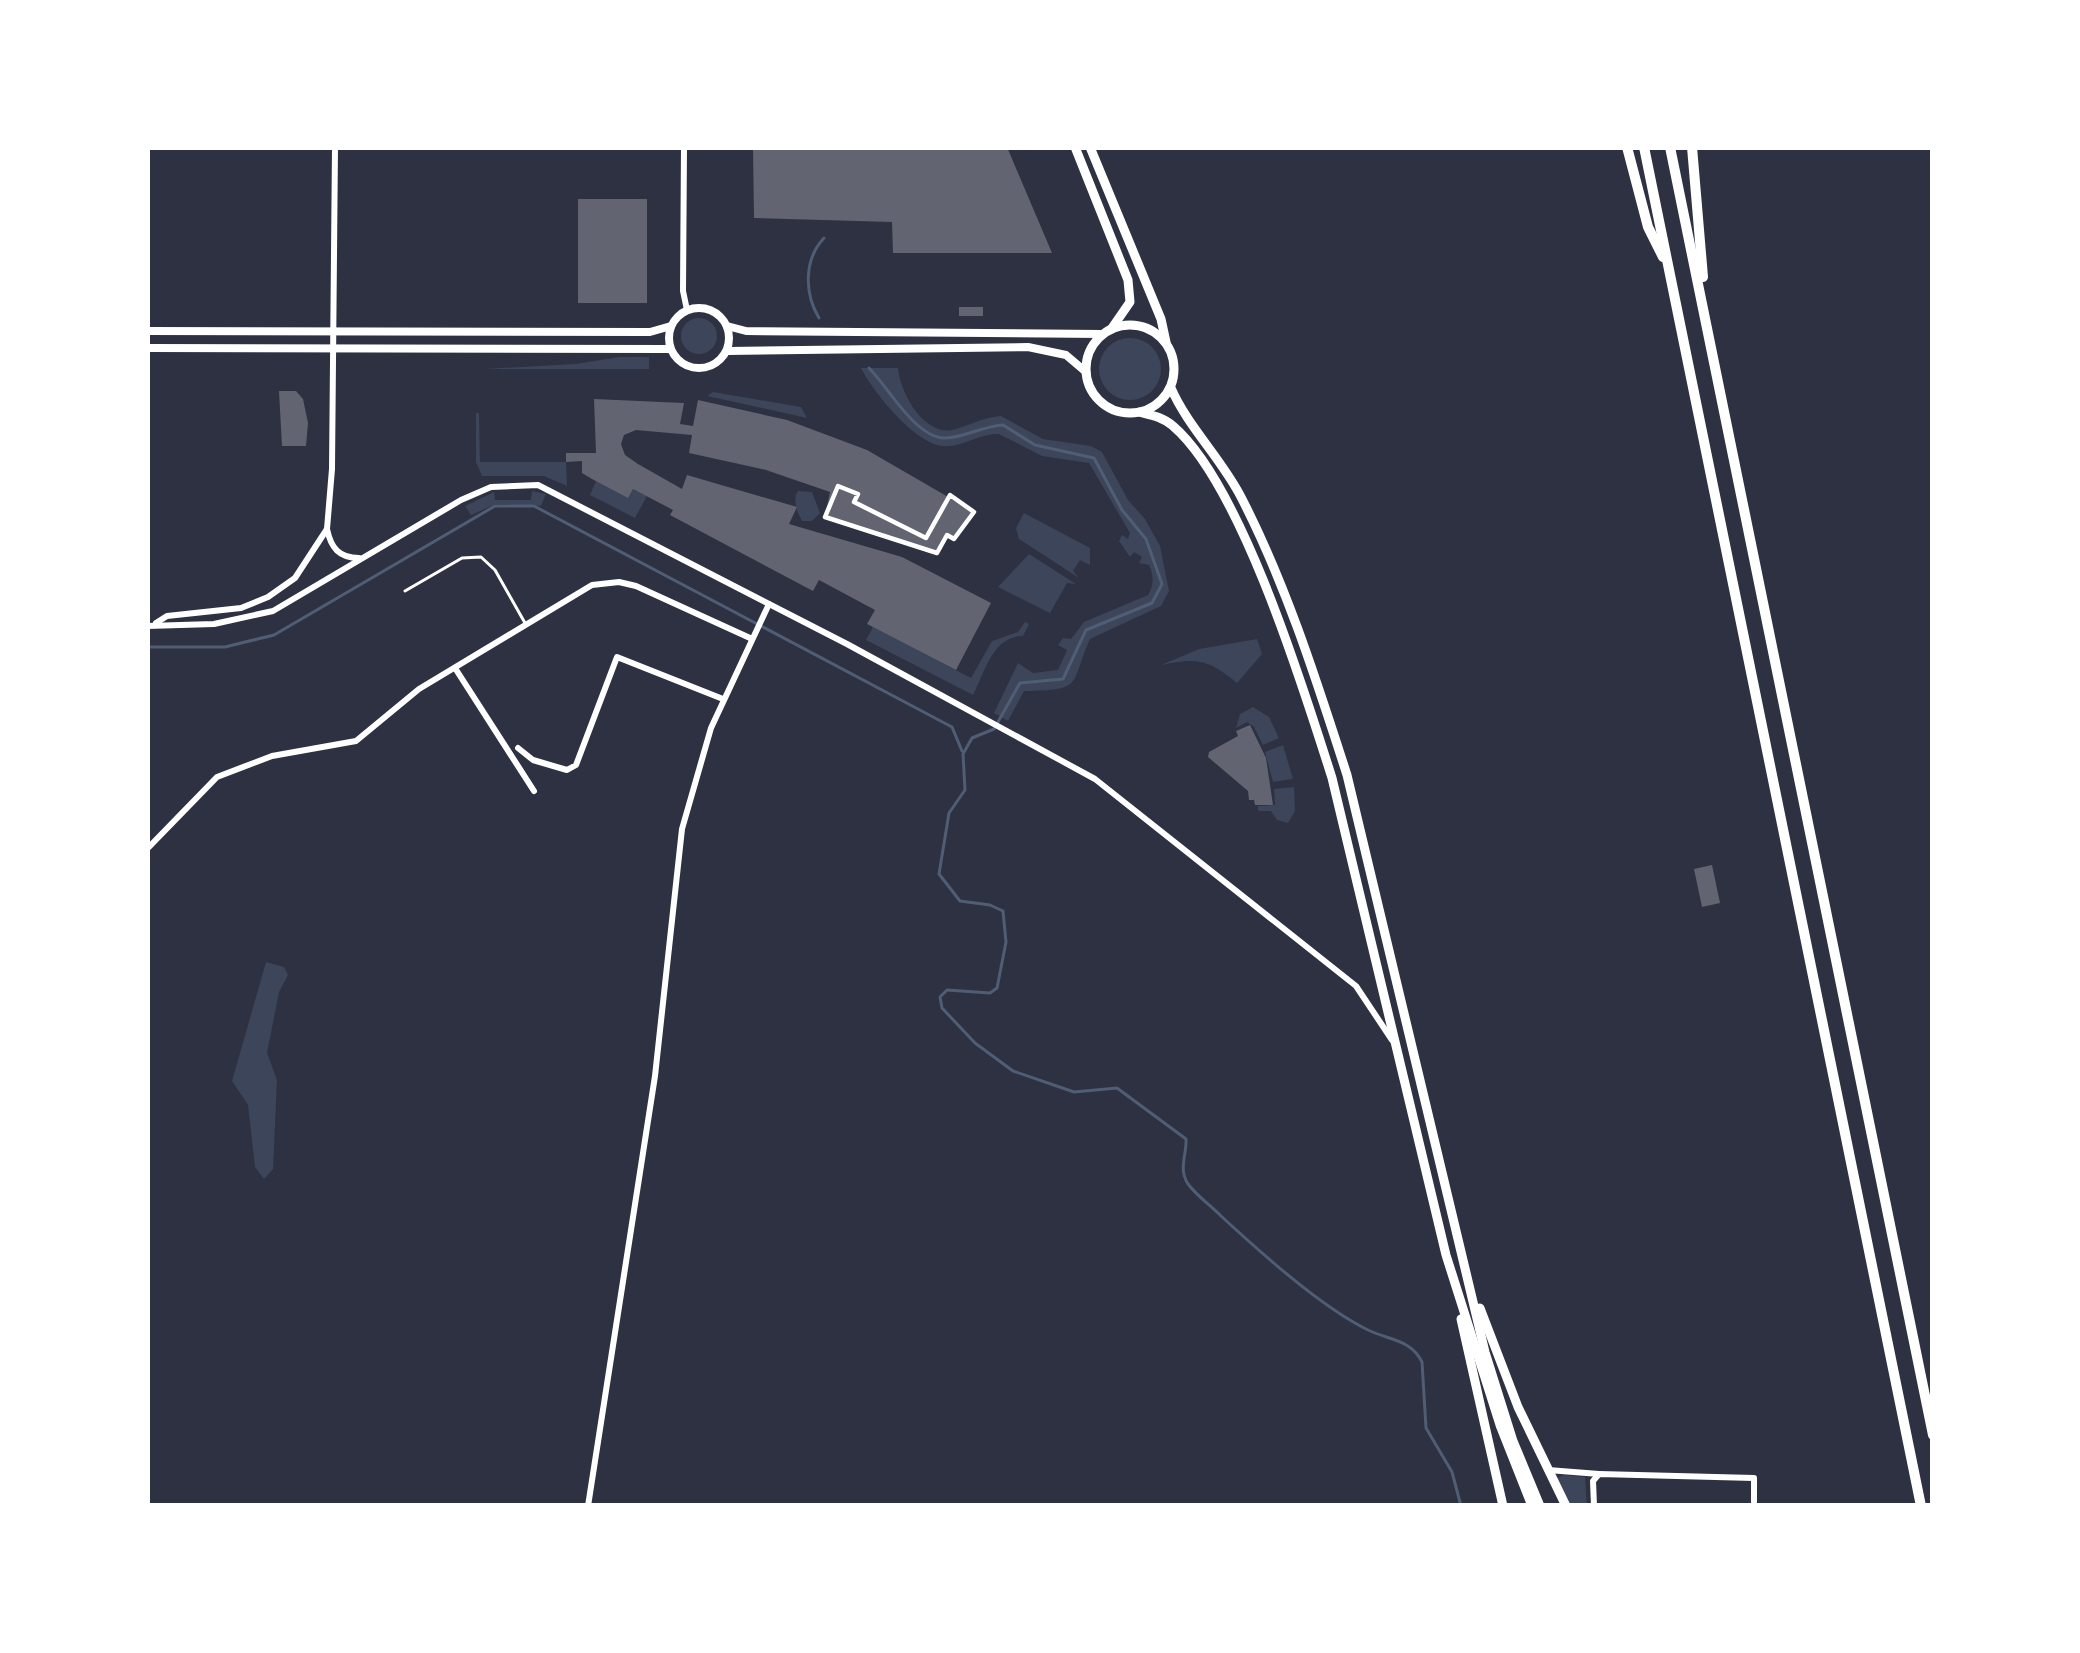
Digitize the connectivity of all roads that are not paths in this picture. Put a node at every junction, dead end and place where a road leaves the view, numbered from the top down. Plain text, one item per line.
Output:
1 (335, 147) edge
2 (683, 147) edge
3 (1075, 147) edge
4 (1090, 147) edge
5 (1628, 147) edge
6 (1644, 147) edge
7 (1670, 147) edge
8 (1692, 147) edge
9 (1670, 270) junction
10 (1702, 298) junction
11 (687, 310) junction
12 (670, 326) junction
13 (727, 326) junction
14 (147, 331) edge
15 (334, 332) junction
16 (1107, 332) junction
17 (1166, 342) junction
18 (147, 348) edge
19 (334, 348) junction
20 (670, 349) junction
21 (727, 351) junction
22 (1086, 372) junction
23 (1171, 388) junction
24 (1139, 412) junction
25 (974, 512) joint
26 (327, 529) junction
27 (360, 558) junction
28 (405, 591) dead end
29 (769, 604) junction
30 (526, 624) junction
31 (150, 626) edge
32 (752, 635) junction
33 (455, 667) junction
34 (723, 700) junction
35 (518, 748) dead end
36 (534, 791) dead end
37 (147, 849) edge
38 (1393, 1041) junction
39 (1460, 1250) junction
40 (1446, 1255) junction
41 (1922, 1382) junction
42 (1933, 1418) edge
43 (1933, 1435) edge
44 (1546, 1470) junction
45 (1599, 1474) junction
46 (1754, 1502) dead end
47 (588, 1506) edge
48 (1503, 1506) edge
49 (1536, 1506) edge
50 (1566, 1506) edge
51 (1594, 1506) edge
52 (1918, 1506) edge

1 - 15 street
2 - 11 street
3 - 16 main road
4 - 17 main road
5 - 9 highway
6 - 9 highway
7 - 10 highway
8 - 10 highway
9 - 52 highway
10 - 41 highway
11 - 12 street
11 - 13 street
12 - 15 street
12 - 20 street
13 - 16 street
13 - 21 street
14 - 15 street
15 - 19 street
16 - 17 main road
16 - 22 main road
17 - 23 main road
18 - 19 street
19 - 20 street
19 - 26 street
20 - 21 street
21 - 22 street
22 - 24 main road
23 - 24 main road
23 - 39 main road
24 - 38 main road
25 - 25 street
26 - 27 street
26 - 31 street
27 - 29 street
27 - 31 street
28 - 30 lane
29 - 32 street
29 - 38 street
30 - 32 street
30 - 33 street
32 - 34 street
33 - 36 street
33 - 37 street
34 - 35 street
34 - 47 street
38 - 40 main road
39 - 44 main road
39 - 49 main road
40 - 48 main road
40 - 49 main road
41 - 42 highway
41 - 43 highway
44 - 45 street
44 - 50 main road
45 - 46 street
45 - 51 street

